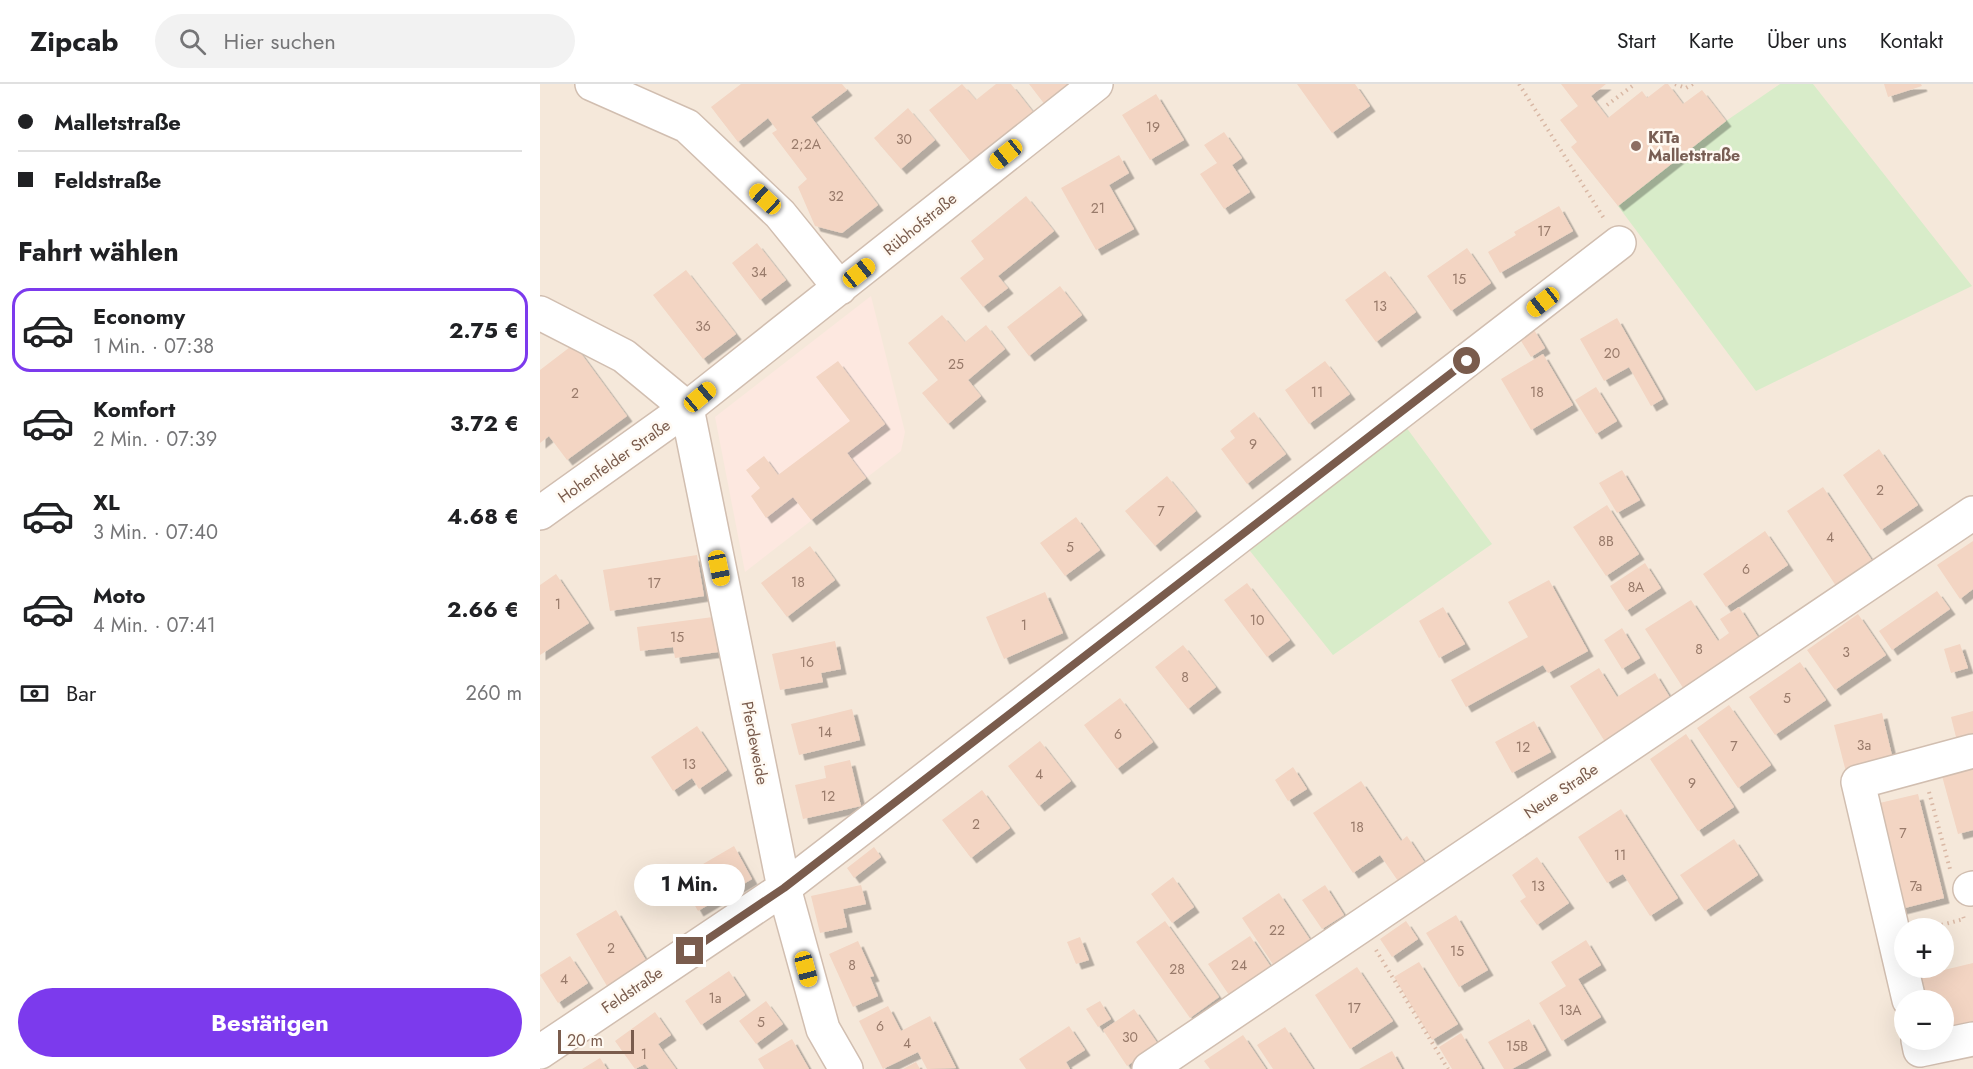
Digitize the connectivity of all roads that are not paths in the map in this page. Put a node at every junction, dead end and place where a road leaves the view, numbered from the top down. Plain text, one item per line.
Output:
1 (592, 84) edge
2 (1096, 84) edge
3 (1619, 243) road end
4 (840, 288) junction
5 (540, 313) edge
6 (687, 408) junction
7 (540, 513) edge
8 (1973, 513) edge
9 (1973, 751) edge
10 (784, 888) junction
11 (1907, 990) edge
12 (1973, 1039) edge
13 (540, 1052) edge
14 (1921, 1053) edge
15 (846, 1069) edge
16 (1149, 1069) edge

1 - 4 street
2 - 4 street, Rübhofstraße
3 - 10 street, Feldstraße
4 - 6 street, Rübhofstraße
5 - 6 street
6 - 7 street, Hohenfelder Straße
6 - 10 street, Pferdeweide
8 - 16 street, Neue Straße
9 - 11 street
10 - 13 street, Feldstraße
10 - 15 street, Pferdeweide
12 - 14 street

